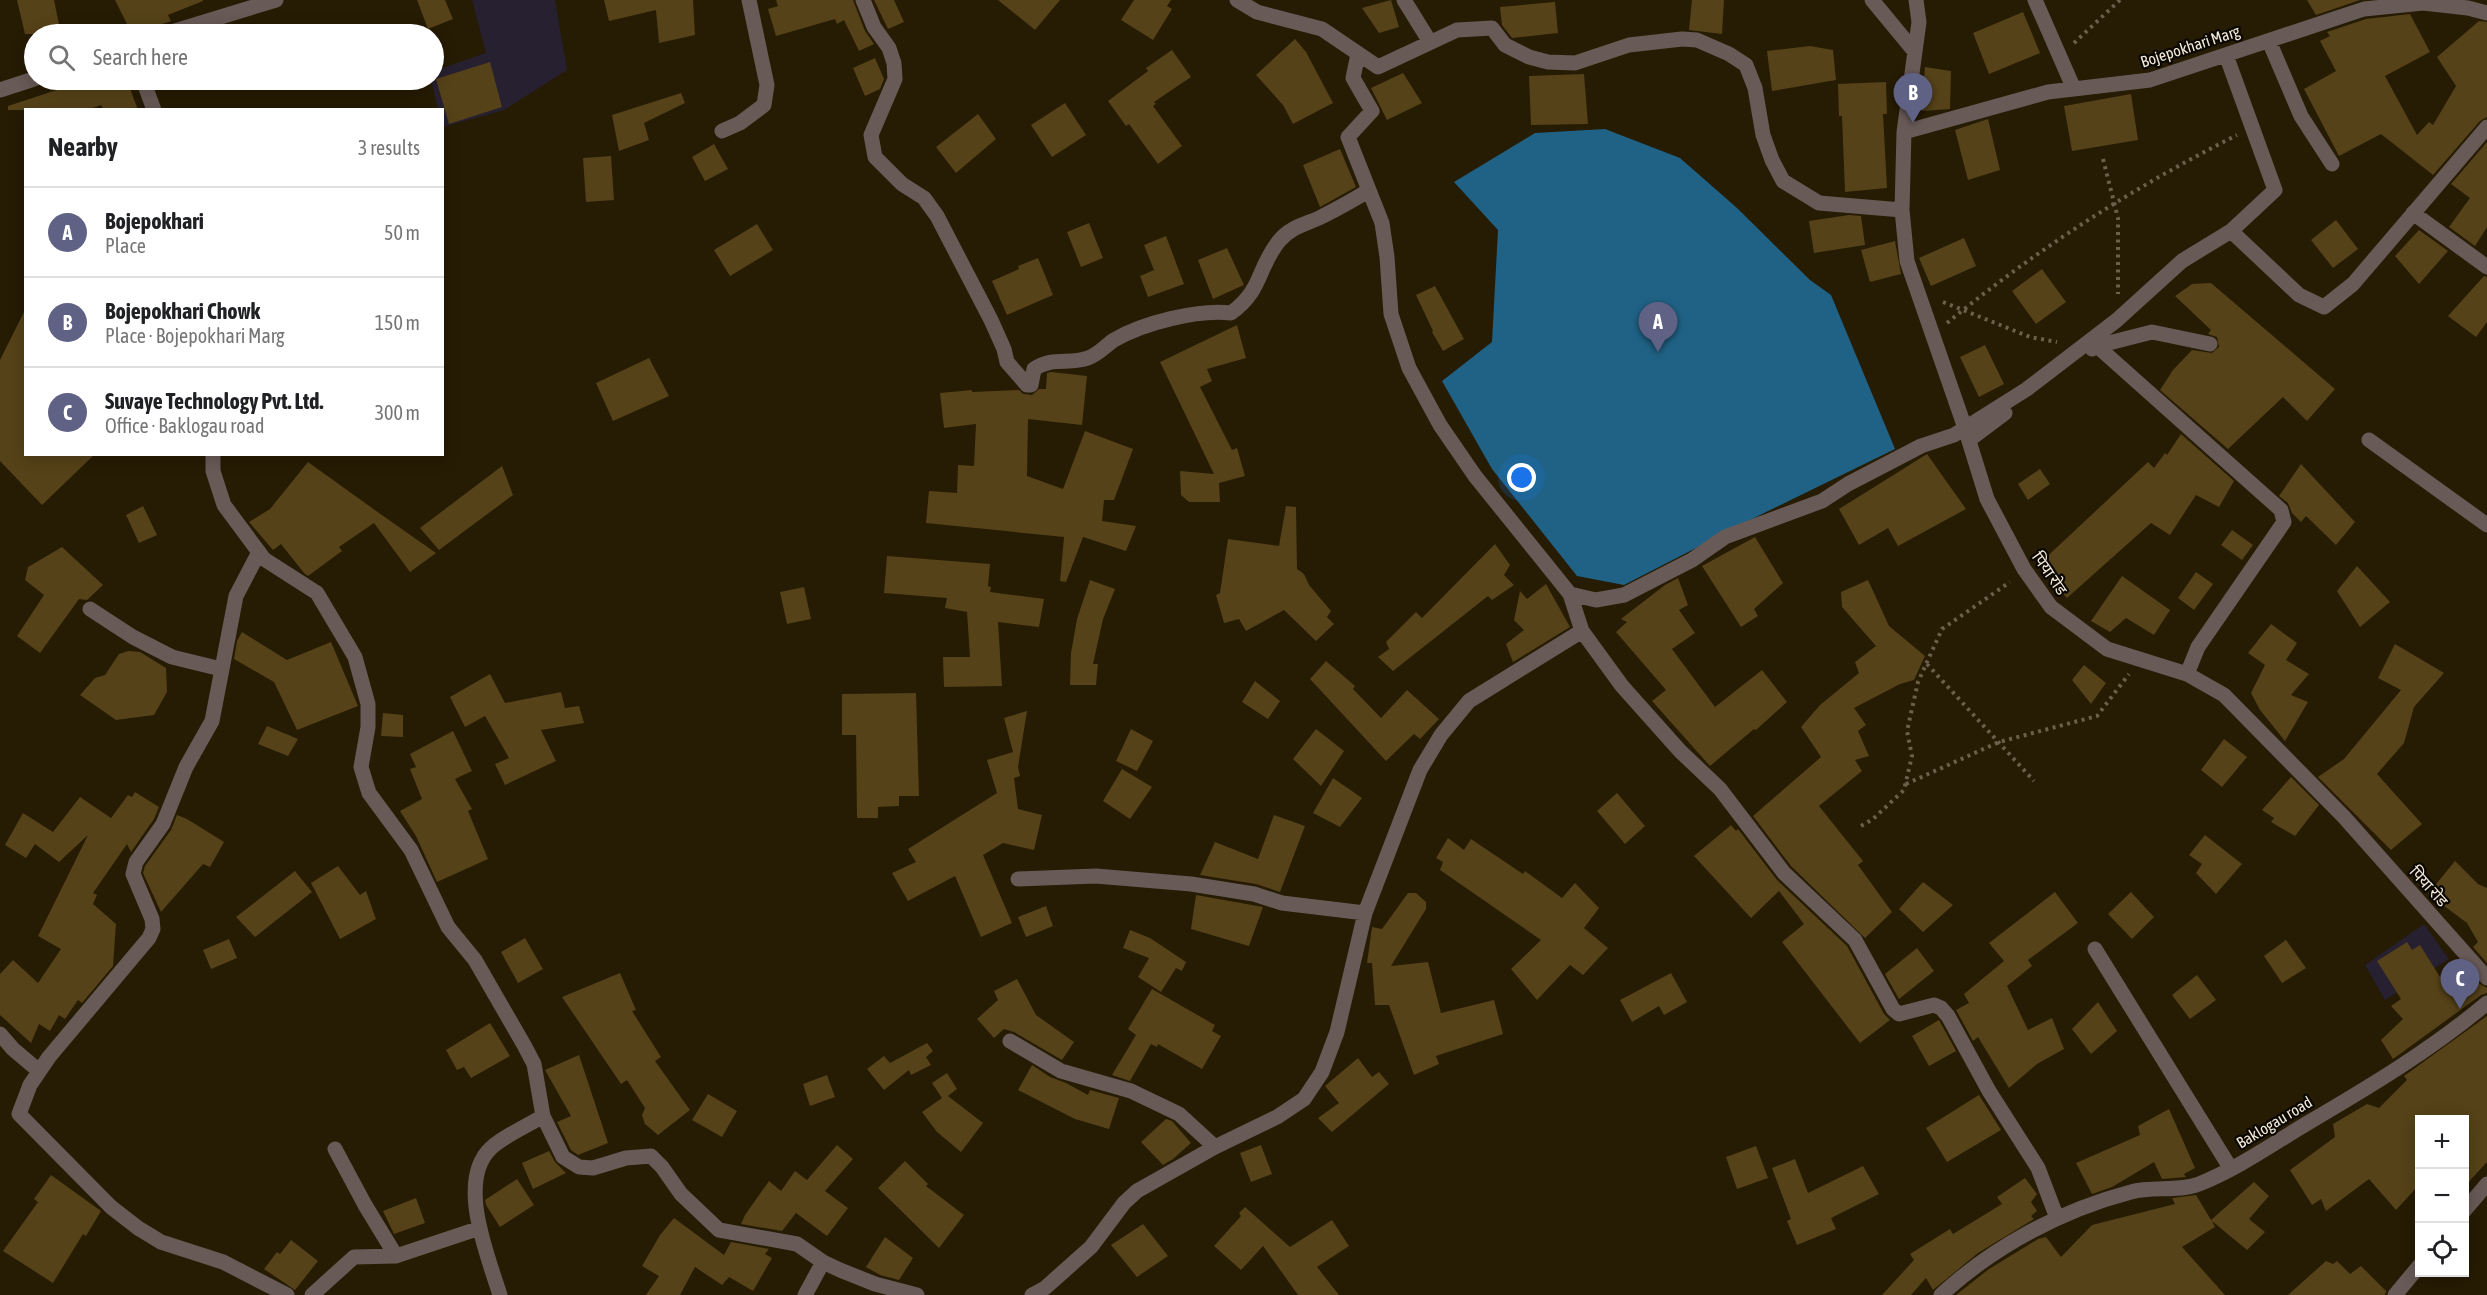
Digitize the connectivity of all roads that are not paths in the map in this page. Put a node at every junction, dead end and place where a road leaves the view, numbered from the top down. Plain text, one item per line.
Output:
1 (276, 0) edge
2 (749, 0) edge
3 (863, 0) edge
4 (1237, 0) edge
5 (1404, 0) edge
6 (1872, 0) edge
7 (1916, 0) edge
8 (2035, 0) edge
9 (2487, 13) edge
10 (198, 24) edge
11 (2269, 41) junction
12 (1430, 42) junction
13 (1915, 52) junction
14 (1358, 54) junction
15 (2226, 55) junction
16 (24, 82) edge
17 (2074, 89) junction
18 (0, 90) edge
19 (147, 90) edge
20 (153, 108) edge
21 (2487, 127) edge
22 (722, 131) dead end
23 (1904, 132) junction
24 (2332, 164) dead end
25 (1368, 191) junction
26 (1902, 210) junction
27 (2414, 213) junction
28 (2231, 231) junction
29 (2484, 260) edge
30 (2211, 344) dead end
31 (2089, 347) junction
32 (1967, 434) junction
33 (2369, 440) dead end
34 (213, 456) edge
35 (2487, 525) edge
36 (259, 552) junction
37 (1570, 594) junction
38 (90, 609) dead end
39 (1582, 631) junction
40 (221, 669) junction
41 (2187, 674) junction
42 (1018, 879) dead end
43 (1365, 912) junction
44 (2096, 949) dead end
45 (2487, 978) edge
46 (2487, 1003) edge
47 (0, 1034) edge
48 (1010, 1041) dead end
49 (39, 1071) junction
50 (543, 1116) junction
51 (1215, 1147) junction
52 (335, 1149) dead end
53 (2231, 1169) junction
54 (2487, 1184) edge
55 (2469, 1205) edge
56 (2056, 1218) junction
57 (480, 1228) junction
58 (396, 1256) junction
59 (823, 1262) junction
60 (2415, 1271) edge
61 (287, 1295) edge
62 (312, 1295) edge
63 (500, 1295) edge
64 (805, 1295) edge
65 (917, 1295) edge
66 (1032, 1295) edge
67 (1941, 1295) edge
68 (2395, 1295) edge

1 - 10 street
2 - 22 street
3 - 25 street
4 - 14 street
5 - 12 street
6 - 13 street
7 - 13 street, पिया रोड
8 - 17 street
9 - 11 street, Bojepokhari Marg
11 - 15 street, Bojepokhari Marg
11 - 24 street
12 - 14 street
12 - 26 street
13 - 23 street, पिया रोड
14 - 25 street
15 - 17 street, Bojepokhari Marg
15 - 28 street
16 - 18 street
17 - 23 street, Bojepokhari Marg
19 - 20 street
21 - 27 street
23 - 26 street, पिया रोड
25 - 37 street
26 - 32 street, पिया रोड
27 - 28 street
27 - 29 street
28 - 31 street
30 - 31 street
31 - 32 street
31 - 41 street
32 - 37 street
32 - 41 street, पिया रोड
33 - 35 street
34 - 36 street
36 - 40 street
36 - 50 street
37 - 39 street
38 - 40 street
39 - 43 street
39 - 56 street
40 - 49 street
41 - 45 street, पिया रोड
42 - 43 street
43 - 51 street
44 - 53 street
46 - 53 street, Baklogau road
47 - 49 street
48 - 51 street
49 - 61 street
50 - 57 street
50 - 59 street
51 - 66 street
52 - 58 street
53 - 56 street, Baklogau road
54 - 55 street
56 - 67 street, Baklogau road
57 - 58 street
57 - 63 street
58 - 62 street
59 - 64 street
59 - 65 street
60 - 68 street

